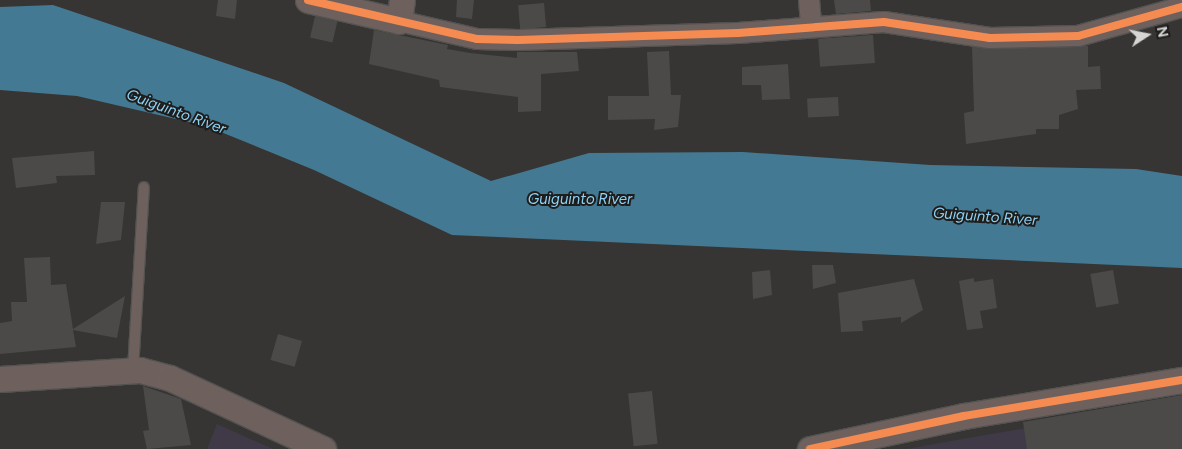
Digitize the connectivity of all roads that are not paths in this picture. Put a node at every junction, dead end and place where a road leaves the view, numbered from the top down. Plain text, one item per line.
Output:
1 (308, 0) edge
2 (809, 0) edge
3 (1182, 7) edge
4 (401, 11) edge
5 (811, 25) junction
6 (144, 187) dead end
7 (133, 370) junction
8 (0, 379) edge
9 (1182, 380) edge
10 (323, 449) edge
11 (810, 449) edge

1 - 4 street
2 - 5 street
3 - 5 street
4 - 5 street
6 - 7 lane
7 - 8 street
7 - 10 street
9 - 11 street

